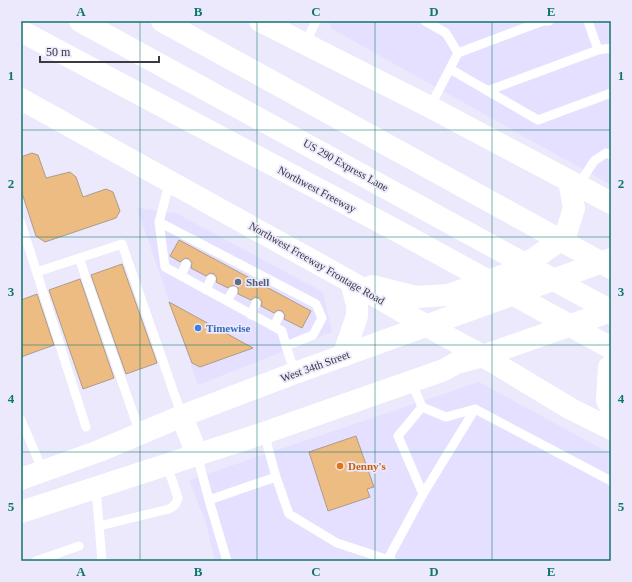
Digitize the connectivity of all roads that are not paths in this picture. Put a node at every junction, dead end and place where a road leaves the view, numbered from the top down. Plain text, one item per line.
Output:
1 (80, 21) edge
2 (162, 21) edge
3 (260, 21) edge
4 (316, 21) edge
5 (426, 21) edge
6 (549, 21) edge
7 (588, 21) edge
8 (21, 31) edge
9 (304, 45) junction
10 (611, 48) edge
11 (598, 50) junction
12 (458, 53) junction
13 (450, 69) junction
14 (487, 91) junction
15 (611, 93) edge
16 (21, 99) edge
17 (430, 107) junction
18 (611, 155) edge
19 (170, 181) junction
20 (573, 184) junction
21 (611, 203) edge
22 (159, 222) junction
23 (21, 223) edge
24 (79, 258) junction
25 (611, 258) edge
26 (186, 264) dead end
27 (611, 268) edge
28 (37, 272) junction
29 (181, 276) junction
30 (211, 279) dead end
31 (351, 282) junction
32 (206, 290) junction
33 (233, 291) dead end
34 (227, 301) junction
35 (256, 303) dead end
36 (611, 311) edge
37 (251, 314) junction
38 (279, 316) dead end
39 (427, 326) junction
40 (274, 327) junction
41 (286, 346) junction
42 (611, 348) edge
43 (343, 356) junction
44 (483, 356) junction
45 (611, 366) edge
46 (295, 373) junction
47 (411, 381) junction
48 (422, 406) junction
49 (611, 408) edge
50 (475, 409) junction
51 (182, 416) junction
52 (21, 420) edge
53 (86, 427) dead end
54 (611, 429) edge
55 (264, 432) junction
56 (140, 434) junction
57 (197, 455) junction
58 (167, 465) junction
59 (43, 471) junction
60 (276, 478) junction
61 (21, 479) edge
62 (611, 481) edge
63 (96, 488) junction
64 (423, 494) junction
65 (209, 500) junction
66 (21, 512) edge
67 (99, 526) junction
68 (79, 546) dead end
69 (390, 560) edge
70 (36, 561) edge
71 (102, 561) edge
72 (227, 561) edge

1 - 36 main road, US 290 Express Lane
2 - 27 main road
3 - 9 main road
4 - 9 lane
5 - 12 lane
6 - 12 lane
7 - 11 lane
8 - 42 main road, Northwest Freeway
9 - 17 main road
10 - 11 lane
11 - 14 lane
12 - 13 lane
13 - 14 lane
13 - 17 lane
14 - 15 lane
16 - 19 main road, Northwest Freeway Frontage Road
17 - 20 main road
18 - 20 lane
19 - 22 lane
19 - 31 main road, Northwest Freeway Frontage Road
20 - 21 main road
20 - 31 main road
22 - 29 lane
22 - 41 lane
23 - 28 lane
24 - 28 lane
24 - 51 lane
24 - 56 lane
25 - 39 main road, West 34th Street
26 - 29 lane
28 - 53 lane
29 - 32 lane
30 - 32 lane
31 - 39 main road, Northwest Freeway Frontage Road
31 - 43 main road
32 - 34 lane
33 - 34 lane
34 - 37 lane
35 - 37 lane
36 - 44 main road
37 - 40 lane
38 - 40 lane
39 - 43 main road, West 34th Street
39 - 44 main road, Northwest Freeway Frontage Road
40 - 41 lane
41 - 46 lane
43 - 46 main road, West 34th Street
44 - 47 main road
44 - 54 main road, Northwest Freeway Frontage Road
45 - 49 main road
46 - 51 main road, West 34th Street
47 - 48 lane
47 - 55 main road
48 - 50 lane
48 - 64 lane
50 - 62 lane
50 - 64 lane
51 - 56 main road, West 34th Street
51 - 57 main road
52 - 59 lane
55 - 57 main road
55 - 60 lane
56 - 59 main road, West 34th Street
57 - 58 main road
57 - 65 lane
58 - 63 main road
58 - 67 lane
59 - 61 main road, West 34th Street
60 - 65 lane
60 - 69 lane
63 - 66 main road
63 - 67 lane
64 - 69 lane
65 - 72 lane
67 - 71 lane
68 - 70 lane

